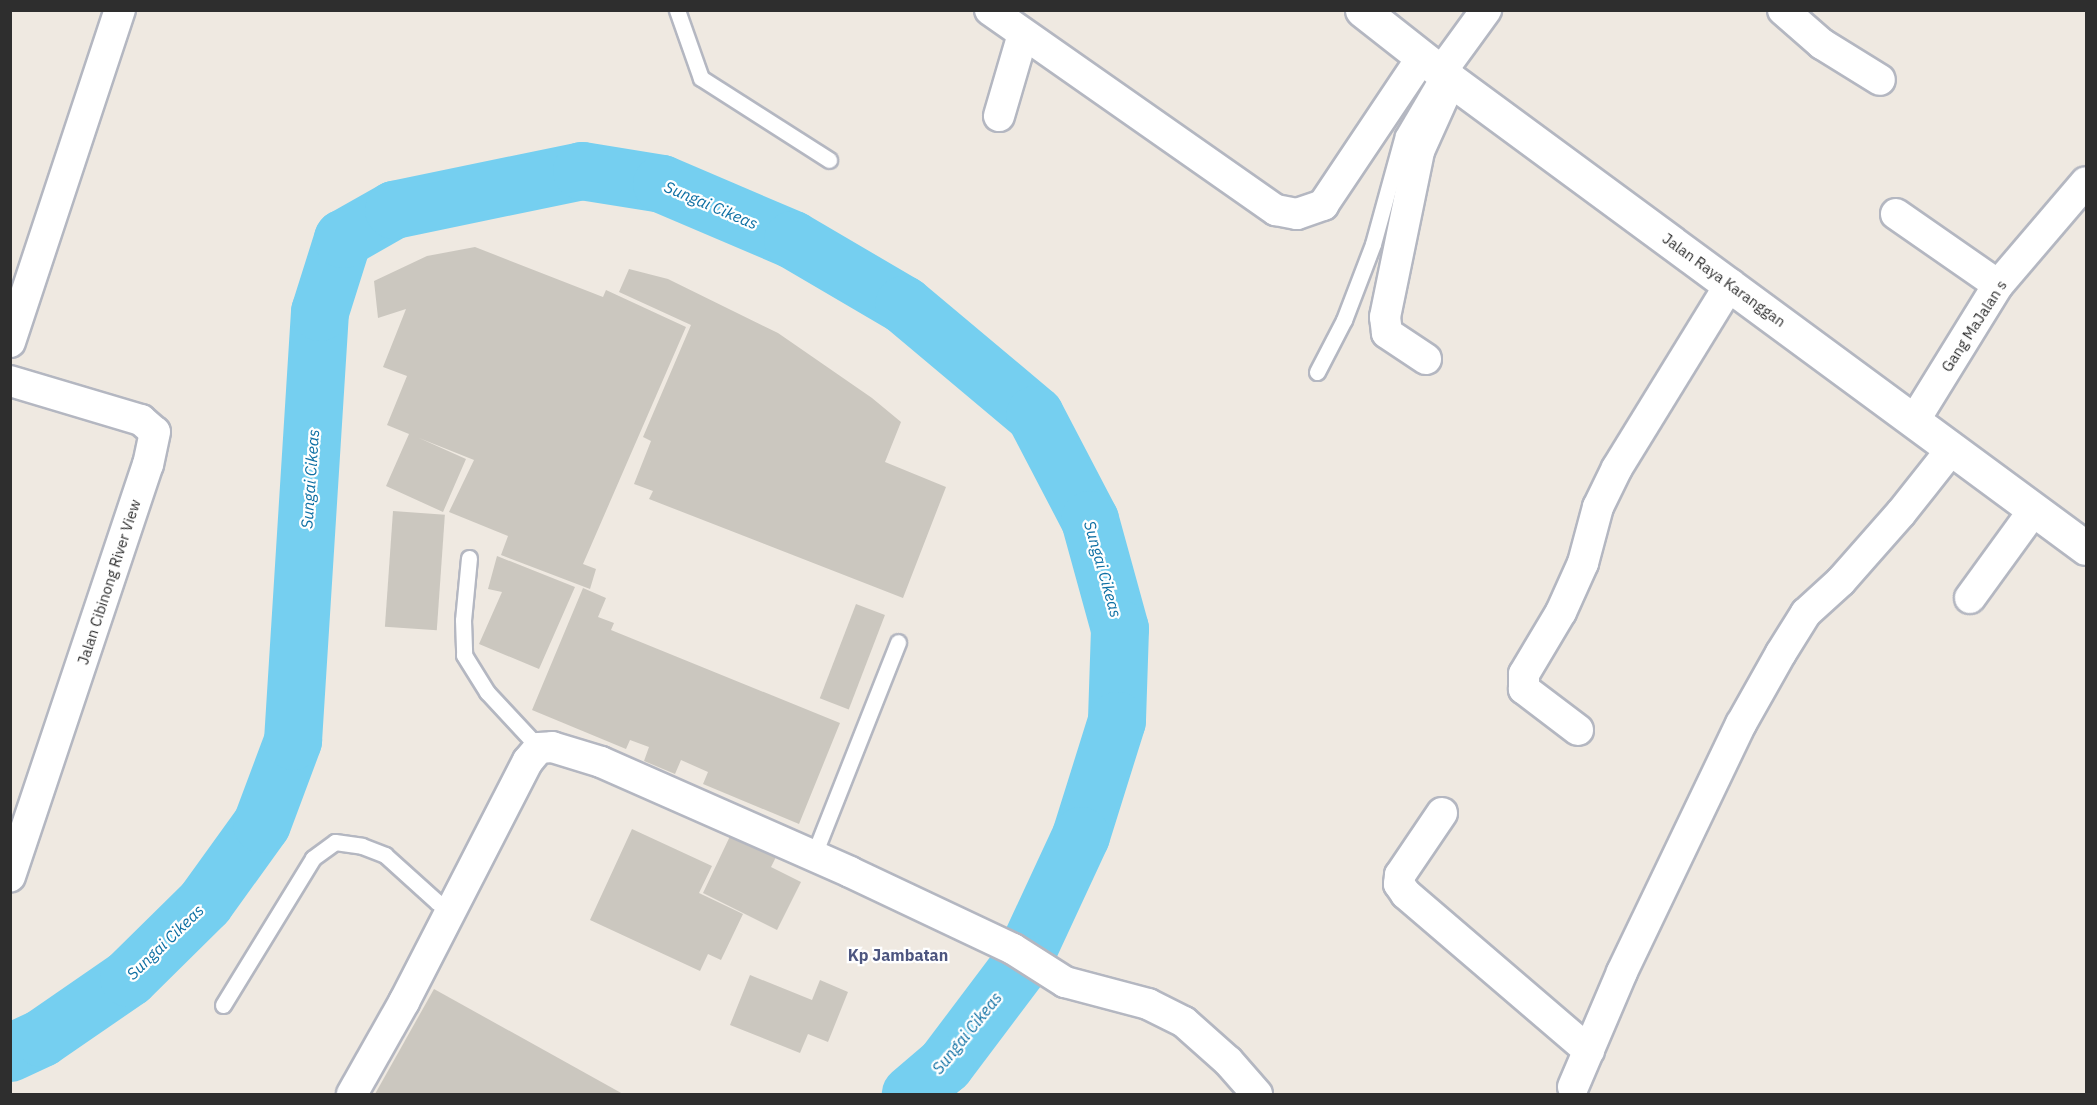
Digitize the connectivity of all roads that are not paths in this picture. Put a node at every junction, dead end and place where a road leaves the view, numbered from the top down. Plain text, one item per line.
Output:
1 (120, 10) edge
2 (677, 10) edge
3 (990, 10) edge
4 (1362, 10) edge
5 (1486, 10) edge
6 (1783, 10) edge
7 (1023, 34) junction
8 (1438, 70) junction
9 (1880, 80) dead end
10 (999, 116) dead end
11 (829, 160) dead end
12 (2086, 182) edge
13 (1896, 214) dead end
14 (1730, 284) junction
15 (1998, 285) junction
16 (10, 342) edge
17 (1425, 359) dead end
18 (1317, 372) dead end
19 (10, 381) edge
20 (1914, 421) junction
21 (1951, 450) junction
22 (2034, 510) junction
23 (2086, 548) edge
24 (469, 558) dead end
25 (1970, 598) dead end
26 (898, 642) dead end
27 (1578, 730) dead end
28 (539, 748) junction
29 (1442, 813) dead end
30 (813, 857) junction
31 (10, 878) edge
32 (452, 908) junction
33 (223, 1005) dead end
34 (1589, 1052) junction
35 (1573, 1087) dead end
36 (352, 1095) edge
37 (1257, 1095) edge

1 - 16 street
2 - 11 lane
3 - 7 street
4 - 8 street, Jalan Raya Karanggan
5 - 8 street
6 - 9 street
7 - 8 street
7 - 10 street
8 - 14 street, Jalan Raya Karanggan
8 - 17 street
8 - 18 lane
12 - 15 street, Gang MaJalan s
13 - 15 street
14 - 20 street, Jalan Raya Karanggan
14 - 27 street
15 - 20 street, Gang MaJalan s
19 - 31 street, Jalan Cibinong River View
20 - 21 street, Jalan Raya Karanggan
21 - 22 street, Jalan Raya Karanggan
21 - 34 street
22 - 23 street, Jalan Raya Karanggan
22 - 25 street
24 - 28 lane
26 - 30 lane
28 - 30 street
28 - 32 street
29 - 34 street
30 - 37 street
32 - 33 lane
32 - 36 street
34 - 35 street

